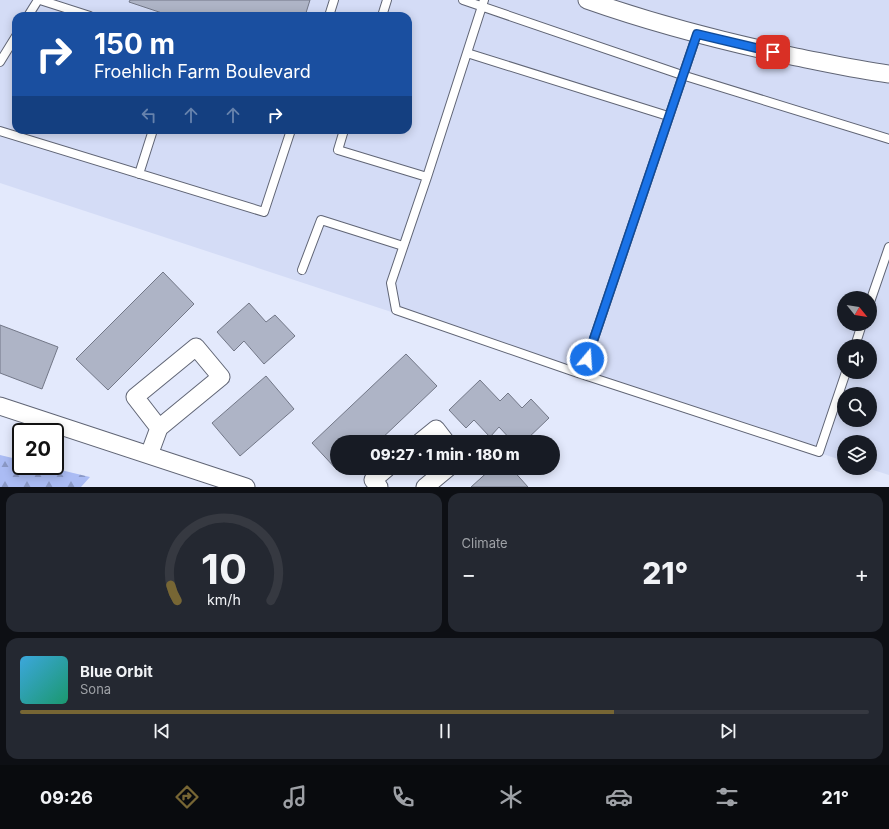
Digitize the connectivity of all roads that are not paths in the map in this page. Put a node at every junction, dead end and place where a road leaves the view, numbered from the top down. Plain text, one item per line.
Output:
1 (39, 0) edge
2 (334, 0) edge
3 (387, 0) edge
4 (463, 0) edge
5 (587, 0) edge
6 (483, 3) edge
7 (31, 12) edge
8 (77, 12) edge
9 (330, 12) edge
10 (383, 12) edge
11 (697, 34) junction
12 (12, 42) edge
13 (467, 53) junction
14 (0, 62) edge
15 (889, 74) edge
16 (682, 75) junction
17 (668, 116) junction
18 (0, 131) edge
19 (152, 134) edge
20 (290, 134) edge
21 (343, 134) edge
22 (889, 139) edge
23 (139, 174) junction
24 (427, 177) junction
25 (403, 246) junction
26 (889, 247) edge
27 (302, 270) dead end
28 (874, 291) edge
29 (582, 374) junction
30 (844, 379) edge
31 (0, 406) edge
32 (159, 428) junction
33 (429, 435) edge
34 (441, 435) edge
35 (149, 455) junction
36 (379, 475) edge
37 (440, 475) edge
38 (246, 487) edge
39 (379, 487) edge
40 (425, 487) edge

1 - 7 lane
1 - 8 lane
2 - 9 lane
3 - 10 lane
4 - 6 lane
5 - 11 street
6 - 13 lane
6 - 16 lane
11 - 15 street
11 - 16 lane
12 - 14 lane
13 - 17 lane
13 - 24 lane
16 - 17 lane
16 - 22 lane
17 - 29 lane
18 - 23 lane
19 - 23 lane
20 - 23 lane
21 - 24 lane
24 - 25 lane
25 - 27 lane
25 - 29 lane
26 - 28 lane
29 - 30 lane
31 - 35 street
32 - 32 street
32 - 35 street
33 - 34 street
35 - 38 street
36 - 39 street
37 - 40 street

